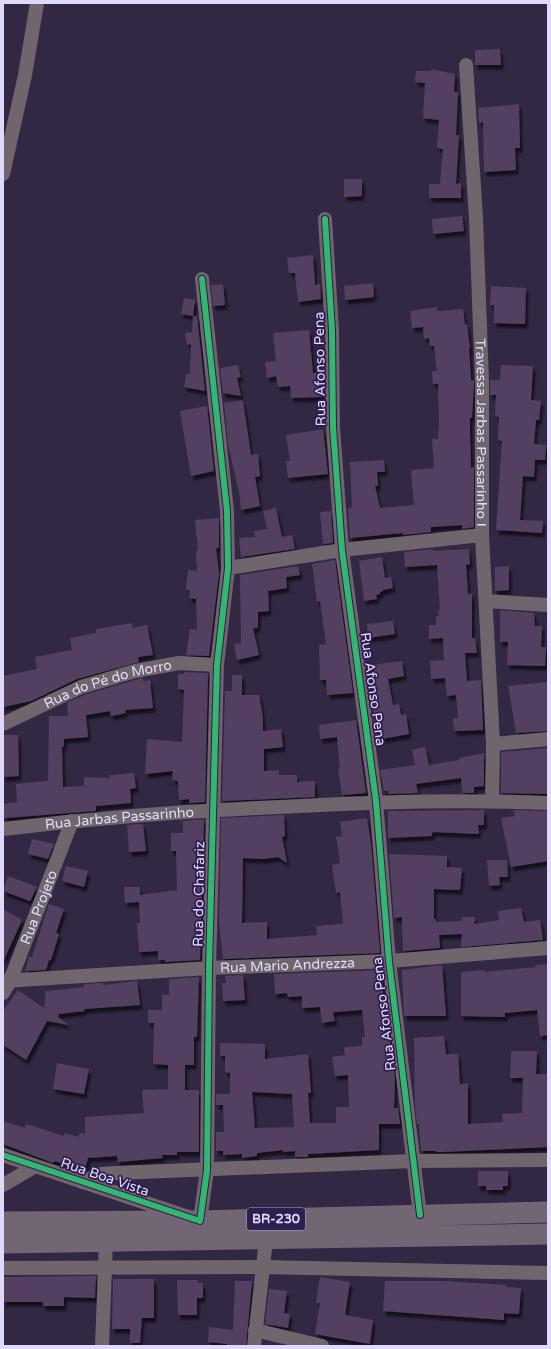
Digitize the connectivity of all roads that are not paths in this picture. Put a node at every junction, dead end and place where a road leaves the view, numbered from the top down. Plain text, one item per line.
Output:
1 (37, 3) edge
2 (466, 65) dead end
3 (3, 174) edge
4 (326, 220) dead end
5 (202, 279) dead end
6 (482, 536) junction
7 (342, 550) junction
8 (228, 568) junction
9 (486, 601) junction
10 (548, 604) edge
11 (217, 666) junction
12 (3, 724) edge
13 (548, 739) edge
14 (493, 744) junction
15 (492, 800) junction
16 (376, 802) junction
17 (548, 803) edge
18 (213, 810) junction
19 (72, 821) junction
20 (3, 829) edge
21 (548, 948) edge
22 (389, 961) junction
23 (209, 968) junction
24 (5, 985) edge
25 (3, 1155) edge
26 (548, 1160) edge
27 (414, 1161) junction
28 (34, 1167) junction
29 (207, 1170) junction
30 (82, 1182) junction
31 (3, 1184) edge
32 (548, 1212) edge
33 (466, 1214) junction
34 (420, 1215) junction
35 (3, 1222) edge
36 (199, 1230) junction
37 (548, 1234) edge
38 (467, 1235) junction
39 (266, 1240) junction
40 (106, 1241) junction
41 (3, 1243) edge
42 (262, 1267) junction
43 (3, 1268) edge
44 (106, 1268) junction
45 (548, 1273) edge
46 (255, 1330) junction
47 (102, 1346) edge
48 (254, 1346) edge
49 (322, 1346) edge

1 - 3 street
2 - 6 street, Travessa Jarbas Passarinho I
4 - 7 street, Rua Afonso Pena
5 - 8 street, Rua do Chafariz
6 - 7 street
6 - 9 street, Travessa Jarbas Passarinho I
7 - 8 street
7 - 16 street, Rua Afonso Pena
8 - 11 street, Rua do Chafariz
9 - 10 street
9 - 14 street, Travessa Jarbas Passarinho I
11 - 12 street, Rua do Pé do Morro
11 - 18 street, Rua do Chafariz
13 - 14 street
14 - 15 street, Travessa Jarbas Passarinho I
15 - 16 street, Rua Jarbas Passarinho
15 - 17 street, Rua Jarbas Passarinho
16 - 18 street, Rua Jarbas Passarinho
16 - 22 street, Rua Afonso Pena
18 - 19 street, Rua Jarbas Passarinho
18 - 23 street, Rua do Chafariz
19 - 20 street, Rua Jarbas Passarinho
19 - 24 street, Rua Projeto
21 - 22 street, Rua Mario Andrezza
22 - 23 street, Rua Mario Andrezza
22 - 27 street, Rua Afonso Pena
23 - 24 street, Rua Mario Andrezza
23 - 29 street, Rua do Chafariz
25 - 28 street, Rua Boa Vista
26 - 27 street
27 - 29 street
27 - 34 street, Rua Afonso Pena
28 - 30 street, Rua Boa Vista
28 - 31 street
29 - 30 street
29 - 36 street, Rua do Chafariz
30 - 36 street, Rua Boa Vista
32 - 33 main road, BR-230
33 - 34 main road, BR-230
33 - 38 main road
34 - 36 main road, BR-230
35 - 36 main road, BR-230
36 - 39 main road, BR-230
36 - 40 main road, BR-230
37 - 38 main road, BR-230
38 - 39 main road, BR-230
39 - 42 street
40 - 41 main road, BR-230
40 - 44 street
42 - 44 street
42 - 45 street
42 - 46 street
43 - 44 street
44 - 47 street
46 - 48 street
46 - 49 street

